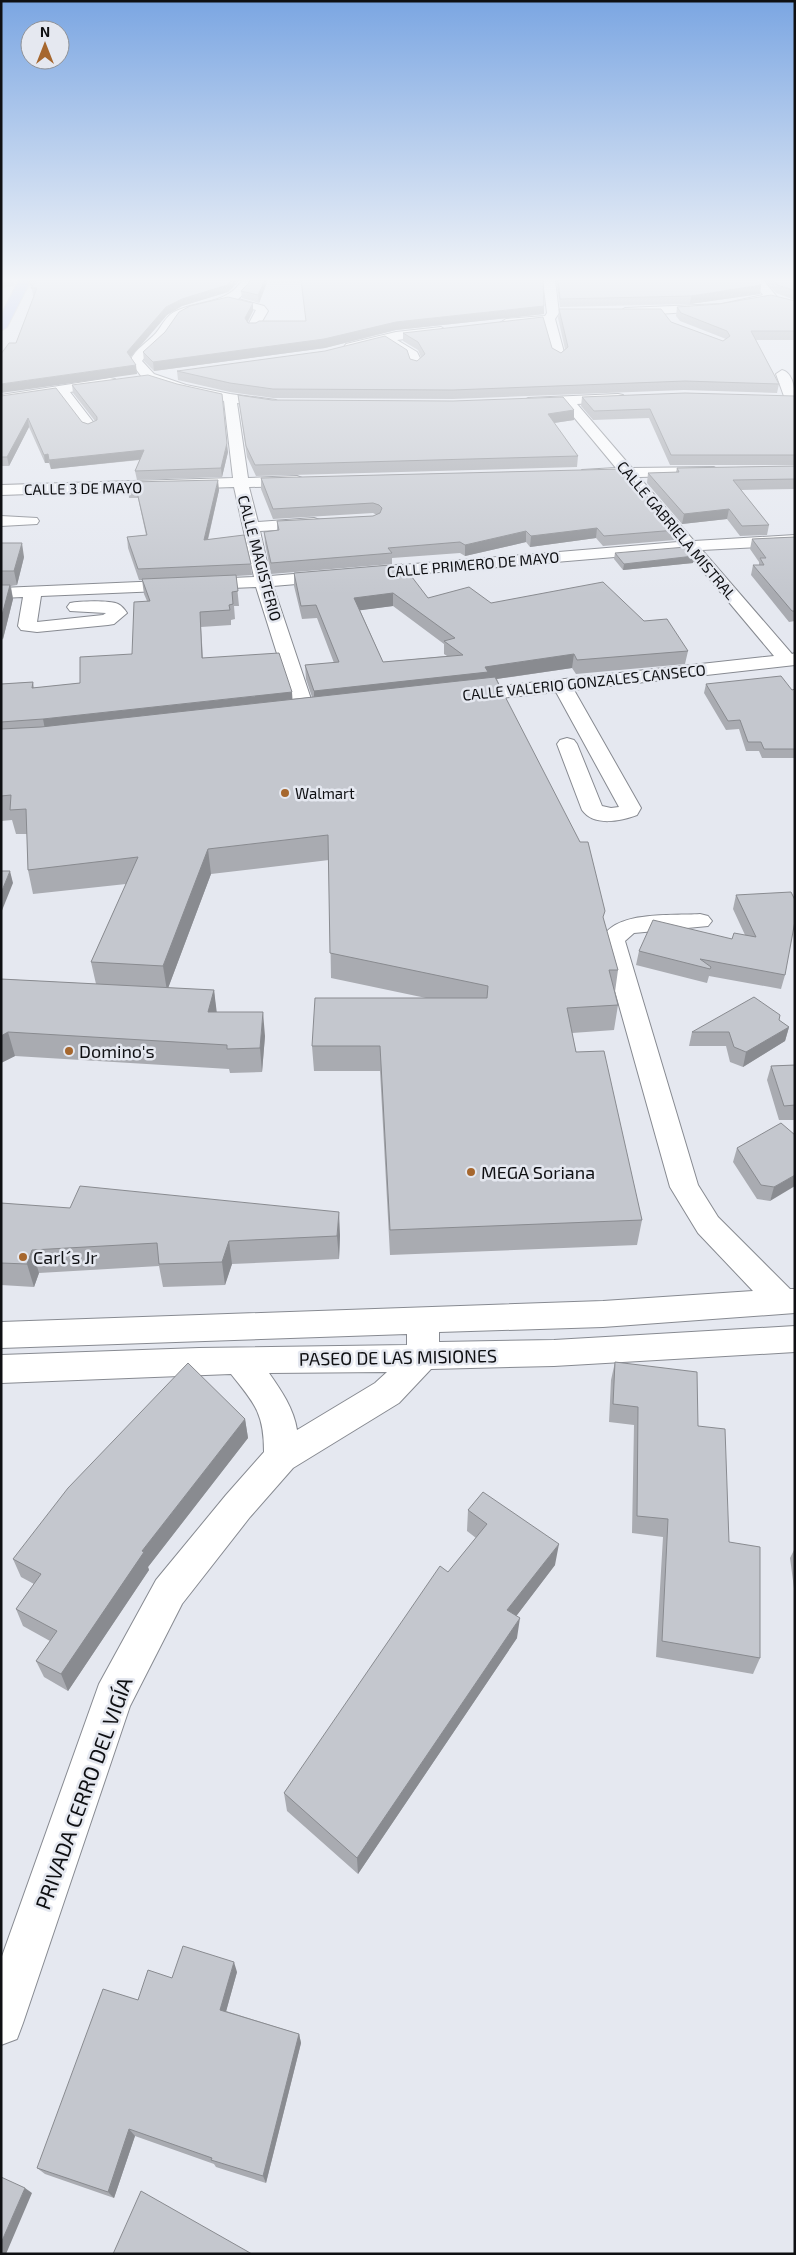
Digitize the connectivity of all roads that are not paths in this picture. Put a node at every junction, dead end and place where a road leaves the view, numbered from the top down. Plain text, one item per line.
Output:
1 (87, 385) edge
2 (174, 385) edge
3 (787, 385) edge
4 (61, 389) junction
5 (33, 393) junction
6 (1, 395) edge
7 (230, 398) junction
8 (628, 398) edge
9 (773, 399) edge
10 (793, 399) edge
11 (1, 401) edge
12 (567, 401) junction
13 (510, 403) edge
14 (291, 404) edge
15 (90, 427) edge
16 (726, 470) edge
17 (627, 472) junction
18 (568, 474) edge
19 (310, 481) edge
20 (241, 483) junction
21 (1, 490) edge
22 (1, 521) edge
23 (31, 521) dead end
24 (326, 523) edge
25 (251, 527) junction
26 (795, 540) edge
27 (690, 546) junction
28 (263, 582) junction
29 (1, 593) edge
30 (791, 659) edge
31 (562, 685) junction
32 (444, 698) edge
33 (326, 711) edge
34 (306, 714) junction
35 (287, 716) edge
36 (567, 744) dead end
37 (700, 921) dead end
38 (789, 1302) edge
39 (670, 1309) junction
40 (423, 1320) junction
41 (1, 1335) edge
42 (795, 1339) edge
43 (682, 1346) junction
44 (423, 1356) junction
45 (238, 1360) junction
46 (1, 1369) edge
47 (281, 1458) junction
48 (1, 2022) edge

1 - 4 street
2 - 7 street
3 - 10 street
4 - 5 street
4 - 15 street
5 - 6 street
5 - 11 street
7 - 14 street
7 - 20 street, CALLE MAGISTERIO
8 - 12 street
9 - 10 street
12 - 13 street
12 - 17 street, CALLE GABRIELA MISTRAL
16 - 17 street
17 - 18 street
17 - 27 street, CALLE GABRIELA MISTRAL
19 - 20 street, CALLE 3 DE MAYO
20 - 21 street, CALLE 3 DE MAYO
20 - 25 street, CALLE MAGISTERIO
22 - 23 street
24 - 25 street
25 - 28 street, CALLE MAGISTERIO
26 - 27 street, CALLE PRIMERO DE MAYO
27 - 28 street, CALLE PRIMERO DE MAYO
27 - 30 street, CALLE GABRIELA MISTRAL
28 - 29 street, CALLE PRIMERO DE MAYO
28 - 34 street, CALLE MAGISTERIO
30 - 31 street, CALLE VALERIO GONZALES CANSECO
31 - 32 street, CALLE VALERIO GONZALES CANSECO
31 - 36 street
33 - 34 street
34 - 35 street
37 - 38 street
38 - 39 street, PASEO DE LAS MISIONES
39 - 40 street, PASEO DE LAS MISIONES
39 - 43 street
40 - 41 street, PASEO DE LAS MISIONES
40 - 44 street
42 - 43 street, PASEO DE LAS MISIONES
43 - 44 street, PASEO DE LAS MISIONES
44 - 45 street, PASEO DE LAS MISIONES
44 - 47 street, PRIVADA CERRO DEL VIGÍA
45 - 46 street, PASEO DE LAS MISIONES
45 - 47 street
47 - 48 street, PRIVADA CERRO DEL VIGÍA

